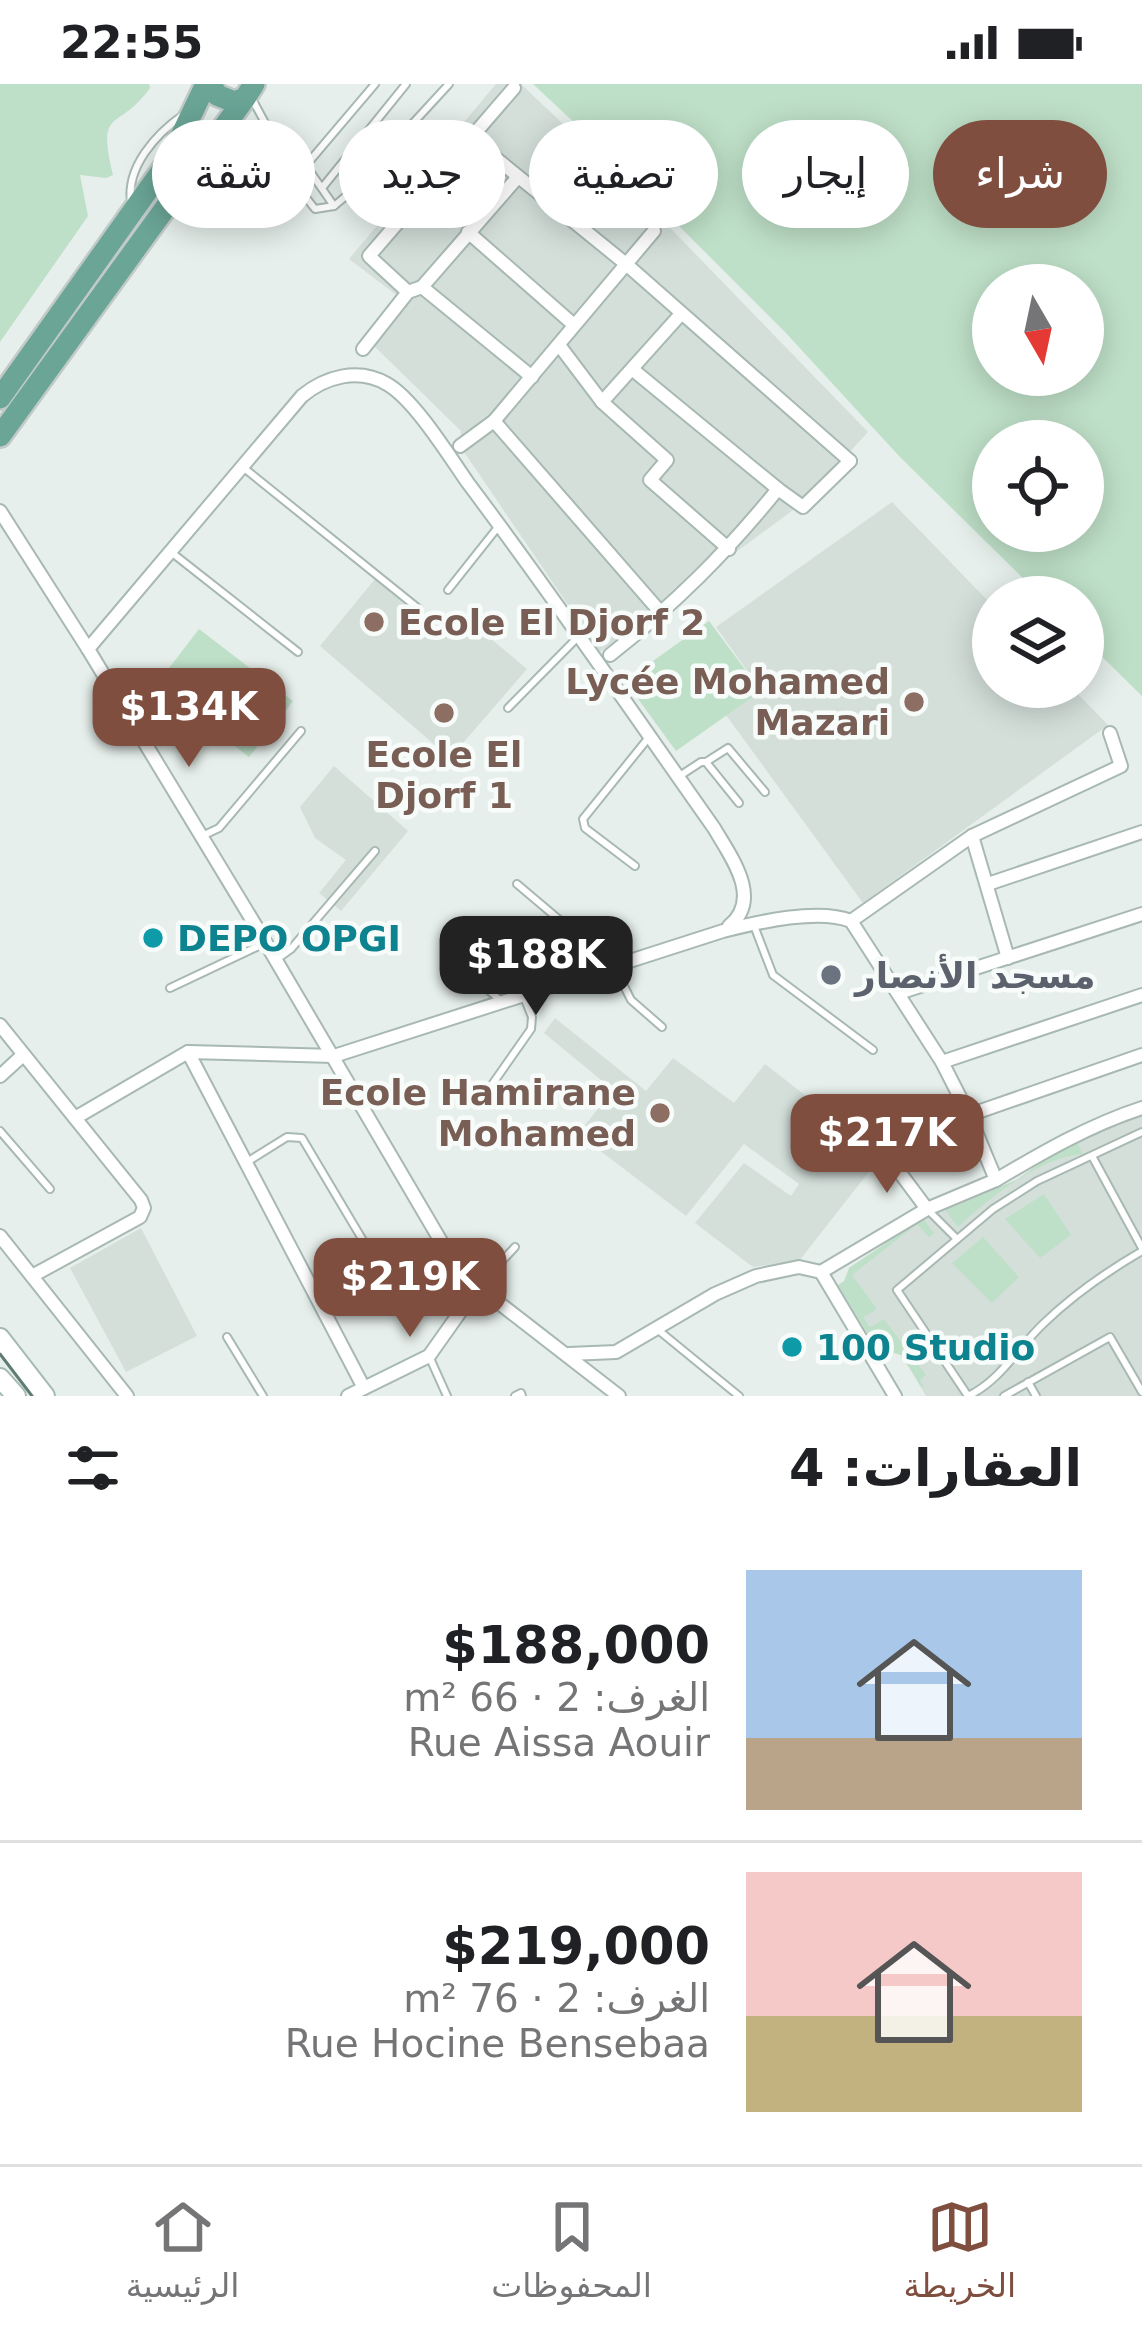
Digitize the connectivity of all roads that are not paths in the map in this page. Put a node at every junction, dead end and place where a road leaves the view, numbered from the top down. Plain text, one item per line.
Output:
1 (209, 84) edge
2 (375, 84) edge
3 (406, 84) edge
4 (449, 84) edge
5 (514, 88) dead end
6 (252, 89) edge
7 (488, 120) edge
8 (505, 168) edge
9 (517, 178) junction
10 (322, 188) junction
11 (334, 206) junction
12 (394, 228) edge
13 (654, 231) dead end
14 (468, 232) junction
15 (626, 264) junction
16 (415, 290) junction
17 (680, 315) junction
18 (574, 325) junction
19 (559, 345) junction
20 (364, 349) dead end
21 (632, 369) junction
22 (532, 377) junction
23 (0, 398) edge
24 (602, 402) junction
25 (494, 421) junction
26 (0, 436) edge
27 (460, 446) dead end
28 (243, 467) junction
29 (778, 489) junction
30 (0, 511) edge
31 (500, 525) junction
32 (729, 549) junction
33 (171, 552) junction
34 (448, 590) dead end
35 (419, 610) dead end
36 (662, 614) junction
37 (579, 636) junction
38 (88, 649) junction
39 (298, 652) dead end
40 (610, 655) dead end
41 (508, 708) dead end
42 (301, 731) dead end
43 (1110, 733) dead end
44 (650, 736) junction
45 (706, 762) junction
46 (678, 777) junction
47 (765, 792) dead end
48 (740, 803) dead end
49 (1142, 832) edge
50 (200, 836) junction
51 (972, 836) junction
52 (374, 851) dead end
53 (635, 866) dead end
54 (518, 884) dead end
55 (988, 884) junction
56 (1142, 914) edge
57 (851, 921) junction
58 (753, 923) junction
59 (723, 931) junction
60 (266, 943) junction
61 (448, 956) dead end
62 (1008, 958) junction
63 (276, 960) junction
64 (614, 966) junction
65 (170, 988) dead end
66 (899, 993) junction
67 (1142, 995) edge
68 (524, 997) junction
69 (504, 1003) junction
70 (0, 1025) edge
71 (662, 1027) dead end
72 (873, 1051) dead end
73 (188, 1052) junction
74 (1142, 1054) edge
75 (23, 1055) junction
76 (334, 1056) junction
77 (942, 1063) junction
78 (0, 1076) edge
79 (491, 1086) dead end
80 (1142, 1108) edge
81 (969, 1114) junction
82 (75, 1118) junction
83 (0, 1132) edge
84 (1142, 1132) edge
85 (886, 1154) dead end
86 (1092, 1156) junction
87 (247, 1162) junction
88 (996, 1180) junction
89 (50, 1189) dead end
90 (927, 1209) junction
91 (0, 1236) edge
92 (957, 1239) junction
93 (515, 1247) dead end
94 (1142, 1249) edge
95 (821, 1272) junction
96 (32, 1276) junction
97 (477, 1288) junction
98 (317, 1297) junction
99 (657, 1329) junction
100 (227, 1337) dead end
101 (0, 1338) edge
102 (567, 1354) junction
103 (429, 1356) junction
104 (0, 1378) edge
105 (1028, 1382) junction
106 (364, 1388) junction
107 (1142, 1393) edge
108 (16, 1396) edge
109 (45, 1396) edge
110 (127, 1396) edge
111 (263, 1396) edge
112 (348, 1396) edge
113 (447, 1396) edge
114 (619, 1396) edge
115 (739, 1396) edge
116 (895, 1396) edge
117 (968, 1396) edge
118 (1004, 1396) edge
119 (1036, 1396) edge

1 - 6 main road
1 - 23 main road
2 - 10 lane
3 - 10 lane
4 - 11 lane
5 - 7 street
6 - 11 lane
6 - 26 main road
8 - 9 street
9 - 14 street
9 - 15 street
10 - 11 lane
12 - 16 street
13 - 15 street
14 - 16 street
14 - 18 street
15 - 17 street
15 - 18 street
16 - 20 street
16 - 22 street
17 - 21 street
17 - 29 street
18 - 19 street
19 - 22 street
19 - 24 street
21 - 24 street
21 - 29 street
22 - 25 street
24 - 32 street
25 - 27 street
25 - 36 street
28 - 31 street
28 - 33 street
28 - 35 lane
29 - 32 street
30 - 38 street
31 - 34 lane
31 - 37 street
32 - 36 street
33 - 38 street
33 - 39 lane
36 - 40 street
37 - 41 lane
37 - 44 street
38 - 50 street
42 - 50 lane
43 - 51 street
44 - 46 street
44 - 53 lane
45 - 46 lane
45 - 47 lane
45 - 48 lane
46 - 59 street
49 - 55 street
50 - 60 street
51 - 55 street
51 - 57 street
52 - 63 lane
54 - 64 lane
55 - 62 street
56 - 62 street
57 - 58 street
57 - 66 street
58 - 59 street
58 - 72 lane
59 - 64 street
60 - 63 street
60 - 65 lane
61 - 69 lane
62 - 66 street
63 - 76 street
64 - 68 street
64 - 71 lane
66 - 77 street
67 - 77 street
68 - 69 street
68 - 79 lane
69 - 76 street
70 - 75 street
73 - 76 street
73 - 82 street
73 - 87 street
74 - 81 street
75 - 78 street
75 - 82 street
76 - 97 street
77 - 81 street
80 - 88 street
81 - 88 street
82 - 96 street
83 - 89 lane
84 - 86 lane
85 - 90 street
86 - 92 lane
86 - 94 lane
87 - 98 street
87 - 98 lane
88 - 90 street
90 - 92 lane
90 - 95 street
91 - 96 street
92 - 117 lane
93 - 97 lane
94 - 117 lane
95 - 99 street
95 - 116 street
96 - 110 street
97 - 102 street
97 - 103 street
98 - 106 street
99 - 102 street
99 - 115 lane
100 - 111 lane
101 - 109 main road
102 - 114 street
103 - 106 street
103 - 113 lane
104 - 108 main road
105 - 107 lane
105 - 118 lane
105 - 119 lane
106 - 112 street

